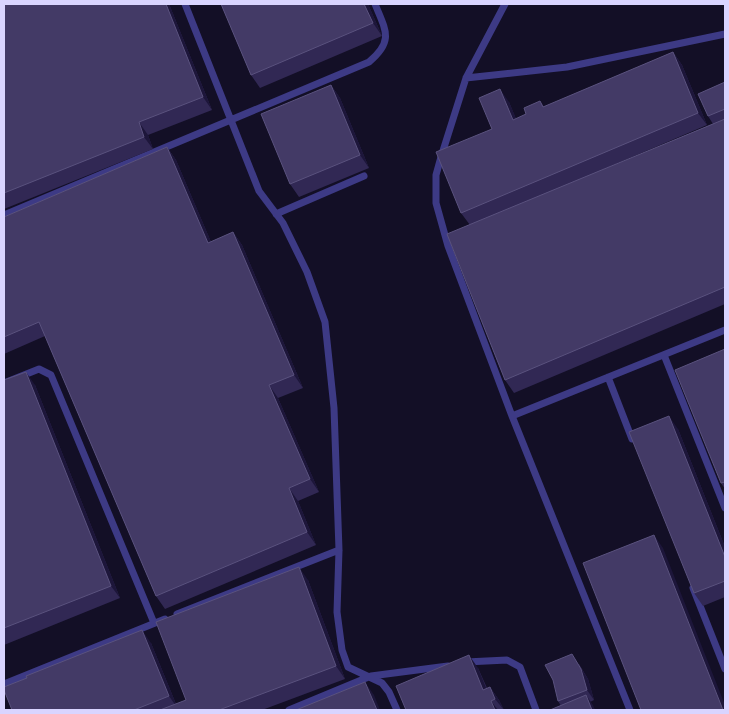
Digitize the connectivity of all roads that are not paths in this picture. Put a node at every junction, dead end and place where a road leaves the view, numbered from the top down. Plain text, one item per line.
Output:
1 (185, 4) edge
2 (375, 4) edge
3 (505, 4) edge
4 (725, 34) edge
5 (466, 78) junction
6 (230, 120) junction
7 (364, 176) dead end
8 (276, 214) junction
9 (4, 215) edge
10 (725, 330) edge
11 (664, 355) junction
12 (608, 377) junction
13 (4, 383) edge
14 (512, 416) junction
15 (637, 450) edge
16 (725, 508) edge
17 (339, 550) junction
18 (688, 578) edge
19 (154, 623) junction
20 (725, 669) edge
21 (371, 676) junction
22 (4, 684) edge
23 (289, 710) edge
24 (397, 710) edge
25 (536, 710) edge
26 (630, 710) edge

1 - 6 lane
2 - 6 lane
3 - 5 lane
4 - 5 lane
5 - 14 lane
6 - 8 lane
6 - 9 lane
7 - 8 lane
8 - 17 lane
10 - 11 lane
11 - 12 lane
11 - 16 lane
12 - 14 lane
12 - 15 lane
13 - 19 lane
14 - 26 lane
17 - 19 lane
17 - 21 lane
18 - 20 lane
19 - 22 lane
21 - 23 lane
21 - 24 lane
21 - 25 lane

